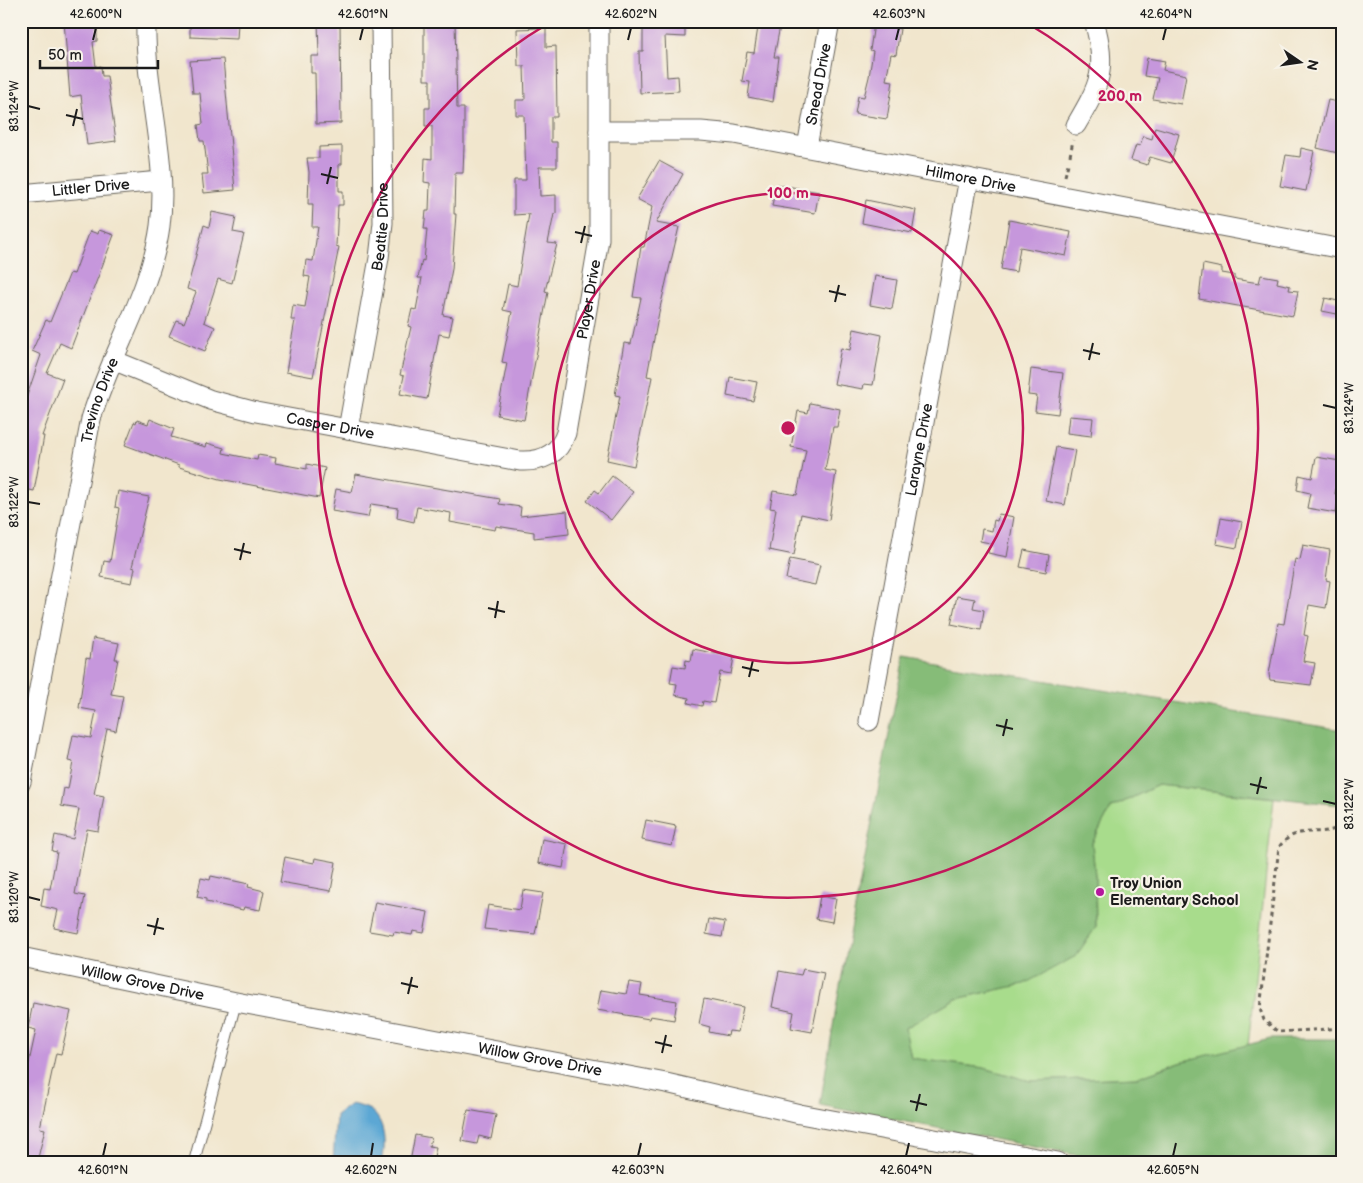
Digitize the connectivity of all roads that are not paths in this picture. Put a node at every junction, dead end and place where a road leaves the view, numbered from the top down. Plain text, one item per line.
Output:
1 (146, 21) edge
2 (381, 21) edge
3 (599, 21) edge
4 (830, 21) edge
5 (1094, 21) edge
6 (1076, 125) dead end
7 (599, 131) junction
8 (807, 147) junction
9 (969, 178) junction
10 (160, 181) junction
11 (21, 194) edge
12 (1342, 249) edge
13 (112, 360) junction
14 (348, 429) junction
15 (553, 452) joint
16 (869, 721) dead end
17 (21, 782) edge
18 (21, 957) edge
19 (236, 1002) junction
20 (194, 1162) edge
21 (1058, 1162) edge

1 - 10 street, Trevino Drive
2 - 14 street, Beattie Drive
3 - 7 street, Player Drive
4 - 8 street, Snead Drive
5 - 6 street
7 - 8 street, Hilmore Drive
7 - 15 street, Player Drive
8 - 9 street, Hilmore Drive
9 - 12 street, Hilmore Drive
9 - 16 street, Larayne Drive
10 - 11 street, Littler Drive
10 - 13 street, Trevino Drive
13 - 14 street, Casper Drive
13 - 17 street, Trevino Drive
14 - 15 street, Casper Drive
18 - 19 street, Willow Grove Drive
19 - 20 lane
19 - 21 street, Willow Grove Drive

